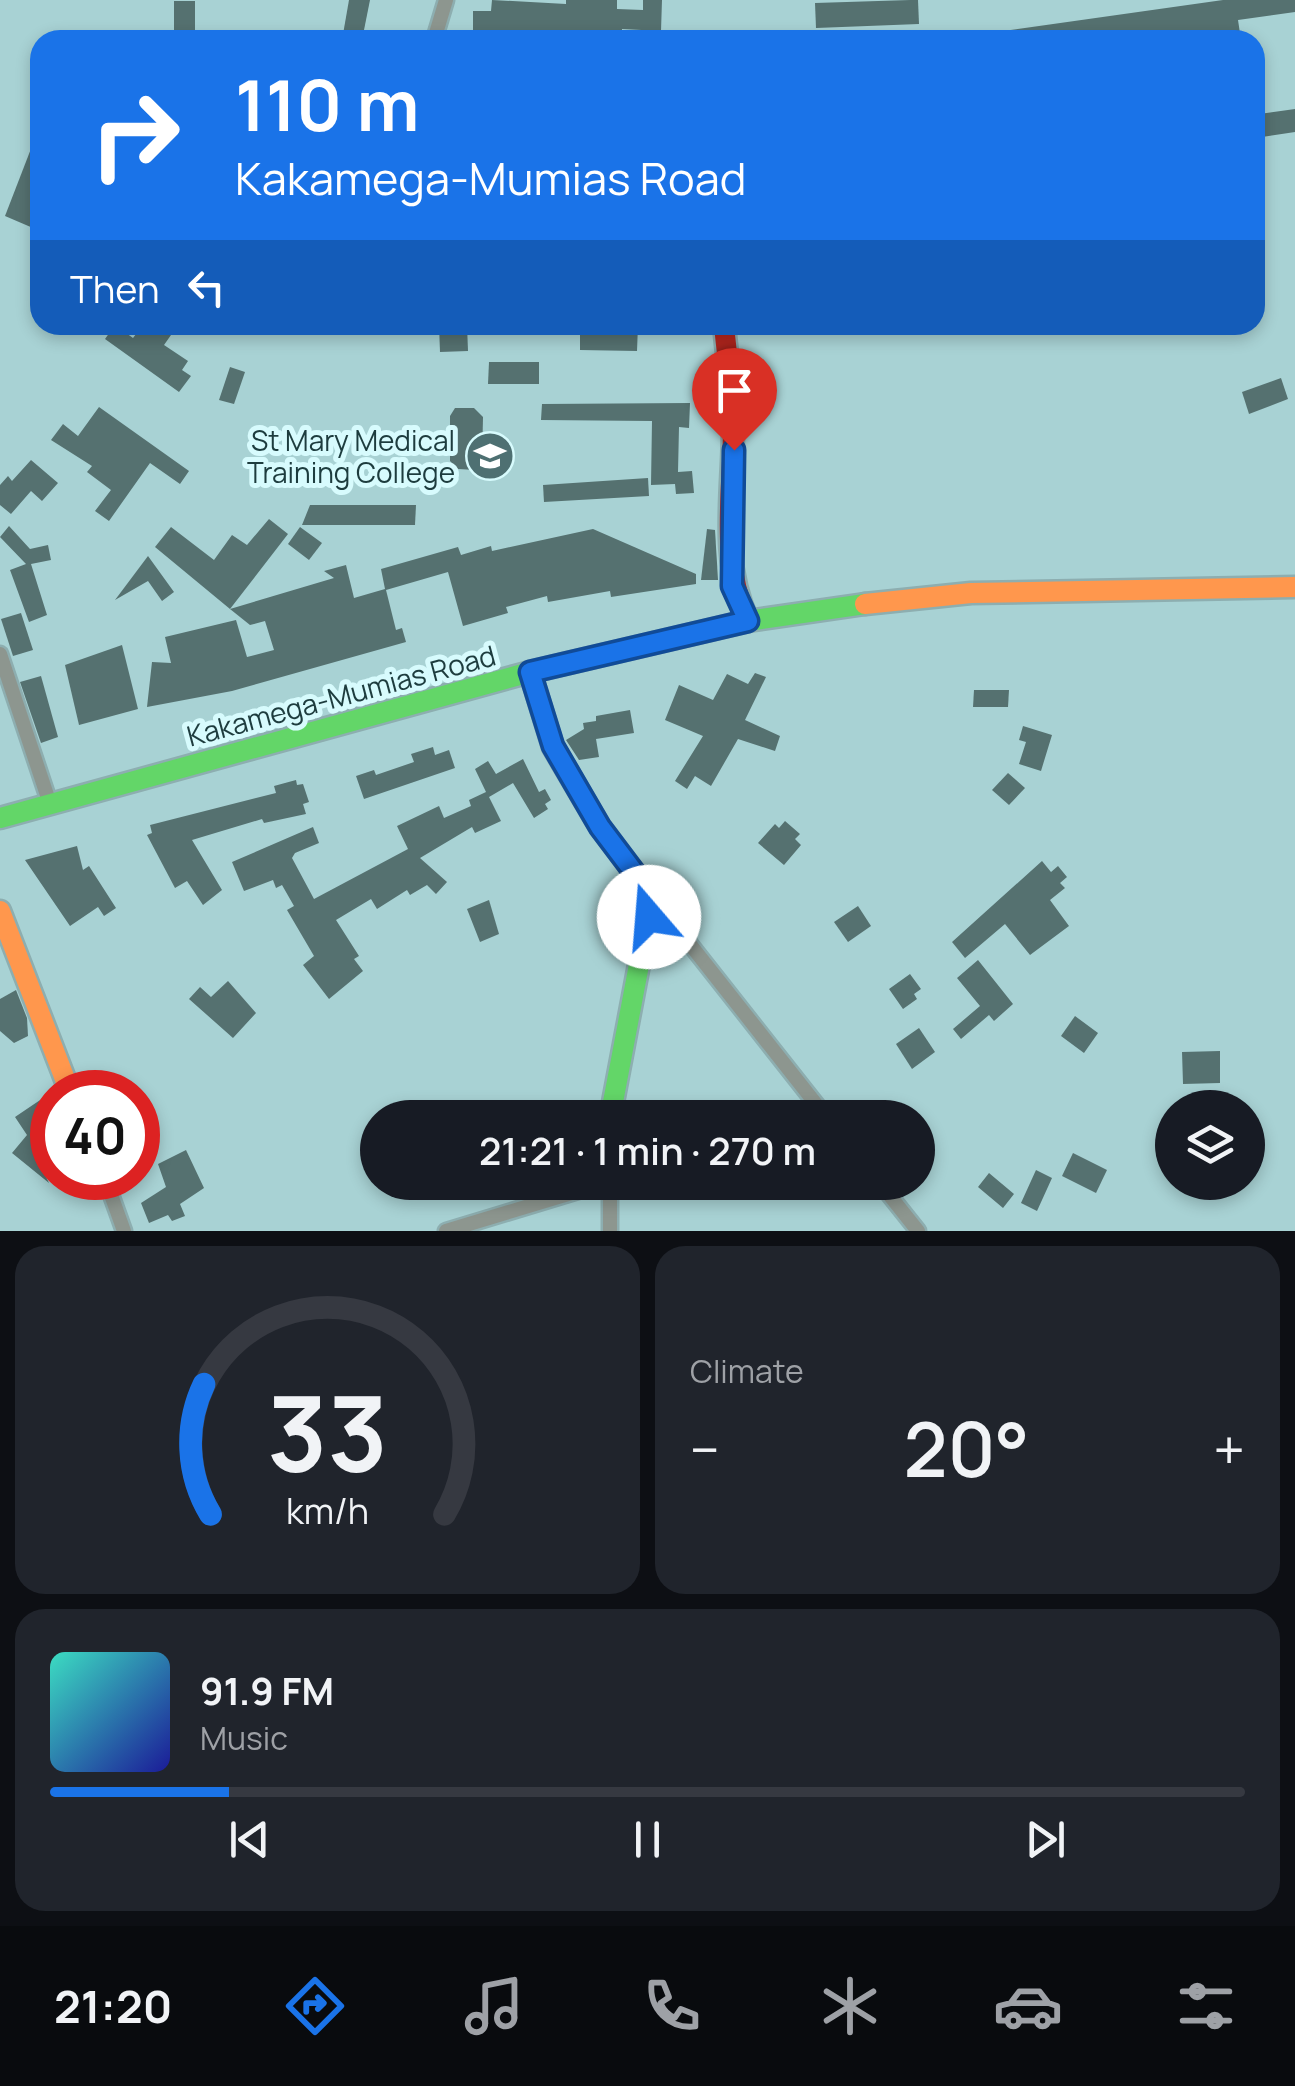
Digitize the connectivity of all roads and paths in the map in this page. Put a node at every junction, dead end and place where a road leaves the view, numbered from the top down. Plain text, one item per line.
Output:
1 (446, 0) edge
2 (437, 30) edge
3 (725, 335) edge
4 (1295, 588) edge
5 (748, 621) junction
6 (0, 654) edge
7 (530, 672) junction
8 (50, 804) junction
9 (0, 818) edge
10 (652, 896) junction
11 (0, 911) edge
12 (61, 1070) edge
13 (613, 1100) edge
14 (813, 1100) edge
15 (113, 1200) edge
16 (549, 1200) edge
17 (609, 1200) edge
18 (893, 1200) edge
19 (124, 1231) edge
20 (446, 1231) edge
21 (610, 1231) edge
22 (918, 1231) edge

1 - 2 street
3 - 5 main road
4 - 5 main road, Kakamega-Mumias Road
5 - 7 main road, Kakamega-Mumias Road
6 - 8 street
7 - 8 main road, Kakamega-Mumias Road
7 - 10 main road
8 - 9 main road, Kakamega-Mumias Road
10 - 13 main road
10 - 14 street
11 - 12 main road
15 - 19 street
16 - 20 street
17 - 21 street
18 - 22 street

